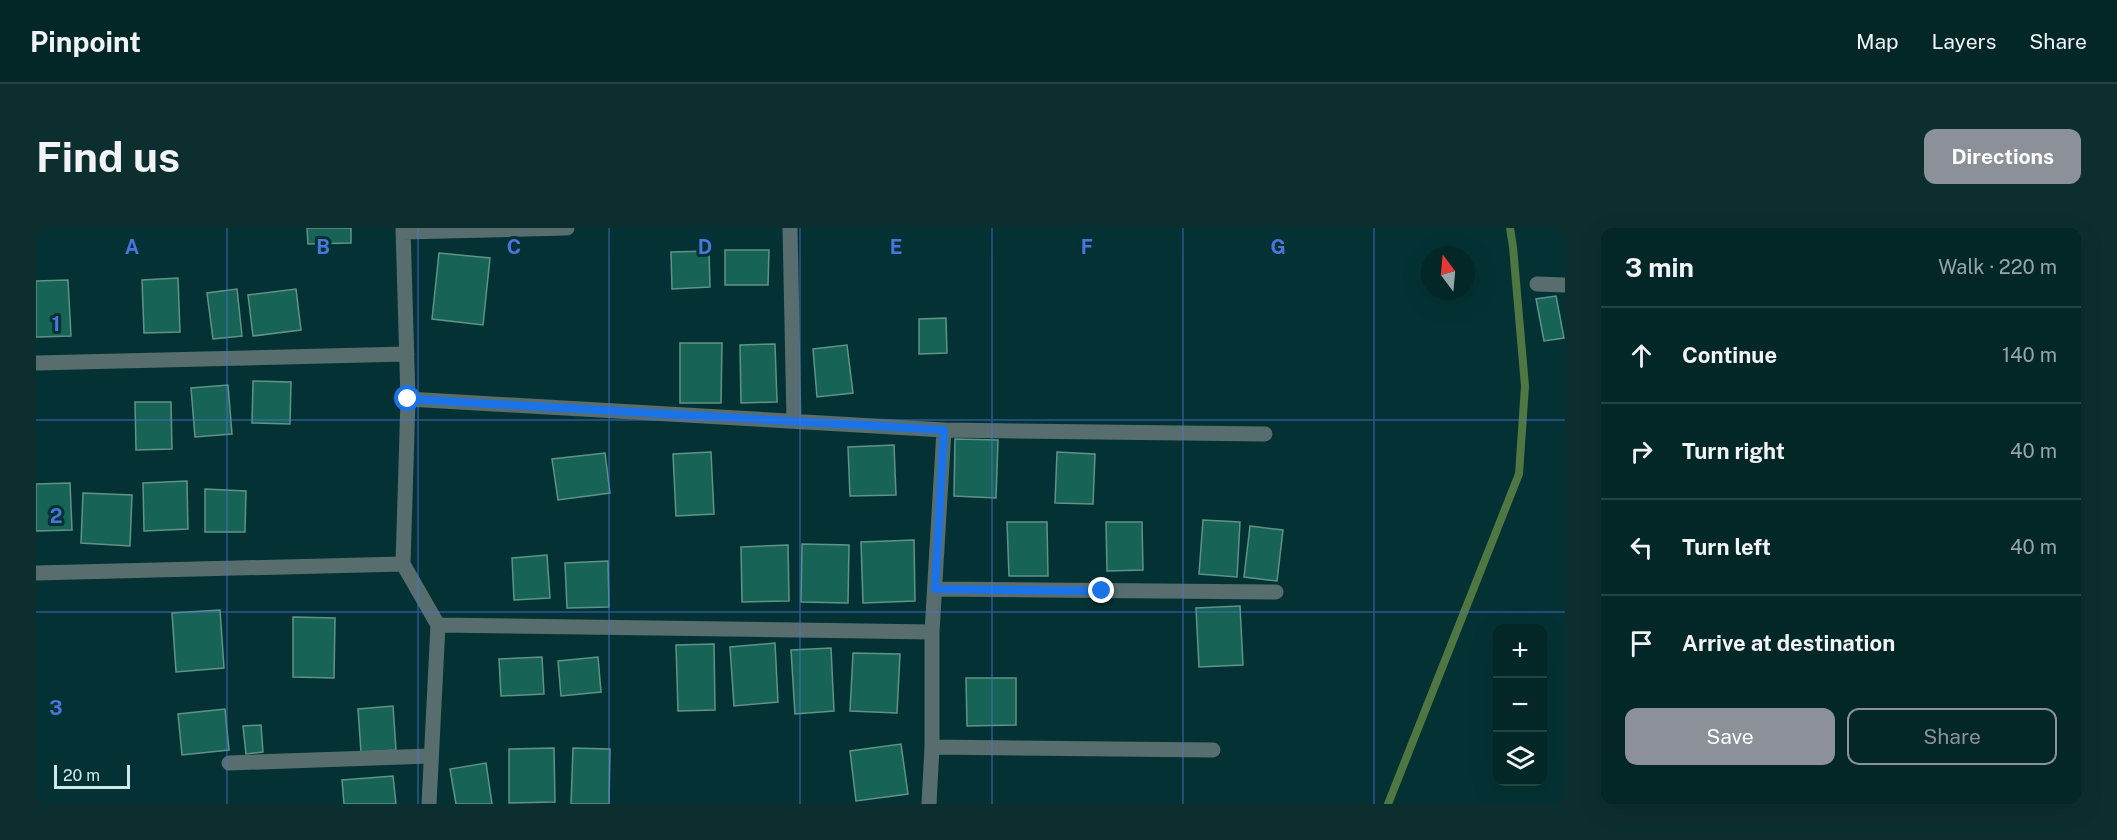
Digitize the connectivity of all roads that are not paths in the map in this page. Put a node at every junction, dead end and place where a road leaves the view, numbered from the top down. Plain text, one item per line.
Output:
1 (567, 228) edge
2 (790, 228) edge
3 (403, 230) edge
4 (1537, 284) dead end
5 (1565, 285) edge
6 (407, 354) junction
7 (36, 363) edge
8 (408, 399) junction
9 (794, 420) junction
10 (944, 430) junction
11 (1265, 434) dead end
12 (403, 564) junction
13 (36, 573) edge
14 (935, 589) junction
15 (1276, 592) dead end
16 (438, 625) junction
17 (932, 632) junction
18 (932, 747) junction
19 (1213, 750) dead end
20 (430, 756) junction
21 (229, 763) dead end
22 (429, 804) edge
23 (929, 804) edge

1 - 3 street
2 - 9 street
3 - 6 street
4 - 5 street
6 - 7 street
6 - 8 street
8 - 9 street
8 - 12 street
9 - 10 street
10 - 11 street
10 - 14 street
12 - 13 street
12 - 16 street
14 - 15 street
14 - 17 street
16 - 17 street
16 - 20 street
17 - 18 street
18 - 19 street
18 - 23 street
20 - 21 street
20 - 22 street

